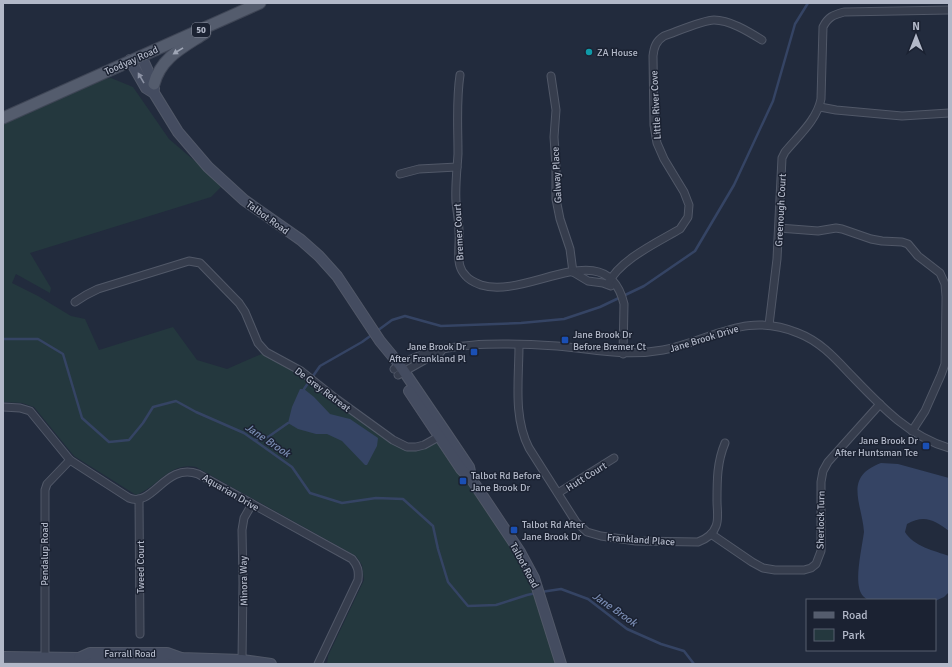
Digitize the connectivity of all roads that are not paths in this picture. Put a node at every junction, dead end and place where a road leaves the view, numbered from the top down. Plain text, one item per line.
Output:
1 (260, 3) edge
2 (949, 10) edge
3 (235, 15) junction
4 (762, 40) dead end
5 (141, 56) junction
6 (130, 60) junction
7 (460, 75) dead end
8 (551, 76) dead end
9 (154, 89) junction
10 (820, 107) junction
11 (949, 113) edge
12 (3, 118) edge
13 (457, 167) junction
14 (400, 174) dead end
15 (778, 228) junction
16 (573, 272) junction
17 (610, 281) junction
18 (75, 302) dead end
19 (769, 325) junction
20 (519, 345) junction
21 (624, 354) junction
22 (399, 370) junction
23 (880, 404) junction
24 (3, 407) edge
25 (912, 431) junction
26 (443, 435) junction
27 (725, 443) dead end
28 (949, 448) edge
29 (614, 458) dead end
30 (70, 460) junction
31 (558, 493) junction
32 (139, 499) junction
33 (252, 504) junction
34 (711, 534) junction
35 (140, 634) dead end
36 (3, 657) edge
37 (45, 657) junction
38 (242, 660) junction
39 (560, 662) edge
40 (271, 664) edge
41 (318, 664) edge

1 - 3 main road, Toodyay Road / 50
2 - 10 street
3 - 5 main road, Toodyay Road / 50
3 -> 9 main road
4 - 17 street, Little River Cove
5 - 6 main road, Toodyay Road / 50
5 - 9 main road, Talbot Road
9 -> 6 main road, Talbot Road
6 - 12 main road, Toodyay Road / 50
7 - 13 street, Bremer Court
8 - 16 street, Galway Place
9 - 22 main road, Talbot Road
10 - 11 street
10 - 15 street, Greenough Court
13 - 14 street
13 - 16 street, Bremer Court
15 - 19 street, Greenough Court
15 - 25 street
16 - 17 street, Bremer Court
16 - 17 street, Bremer Court
17 - 21 street, Bremer Court
18 - 26 street, De Grey Retreat
19 - 21 street, Jane Brook Drive
19 - 23 street, Jane Brook Drive
20 - 21 street, Jane Brook Drive
20 - 22 street, Jane Brook Drive
20 - 31 street, Frankland Place
22 - 26 main road, Talbot Road
23 - 25 street, Jane Brook Drive
23 - 34 street, Sherlock Turn
24 - 30 street
25 - 28 street, Jane Brook Drive
26 - 39 main road, Talbot Road
27 - 34 street
29 - 31 street, Hutt Court
30 - 32 street
30 - 37 street, Pendalup Road
31 - 34 street, Frankland Place
32 - 33 street, Aquarian Drive
32 - 35 street, Tweed Court
33 - 38 street, Minora Way
33 - 41 street, Aquarian Drive
36 - 37 main road, Farrall Road
37 - 38 main road, Farrall Road
38 - 40 main road, Farrall Road

